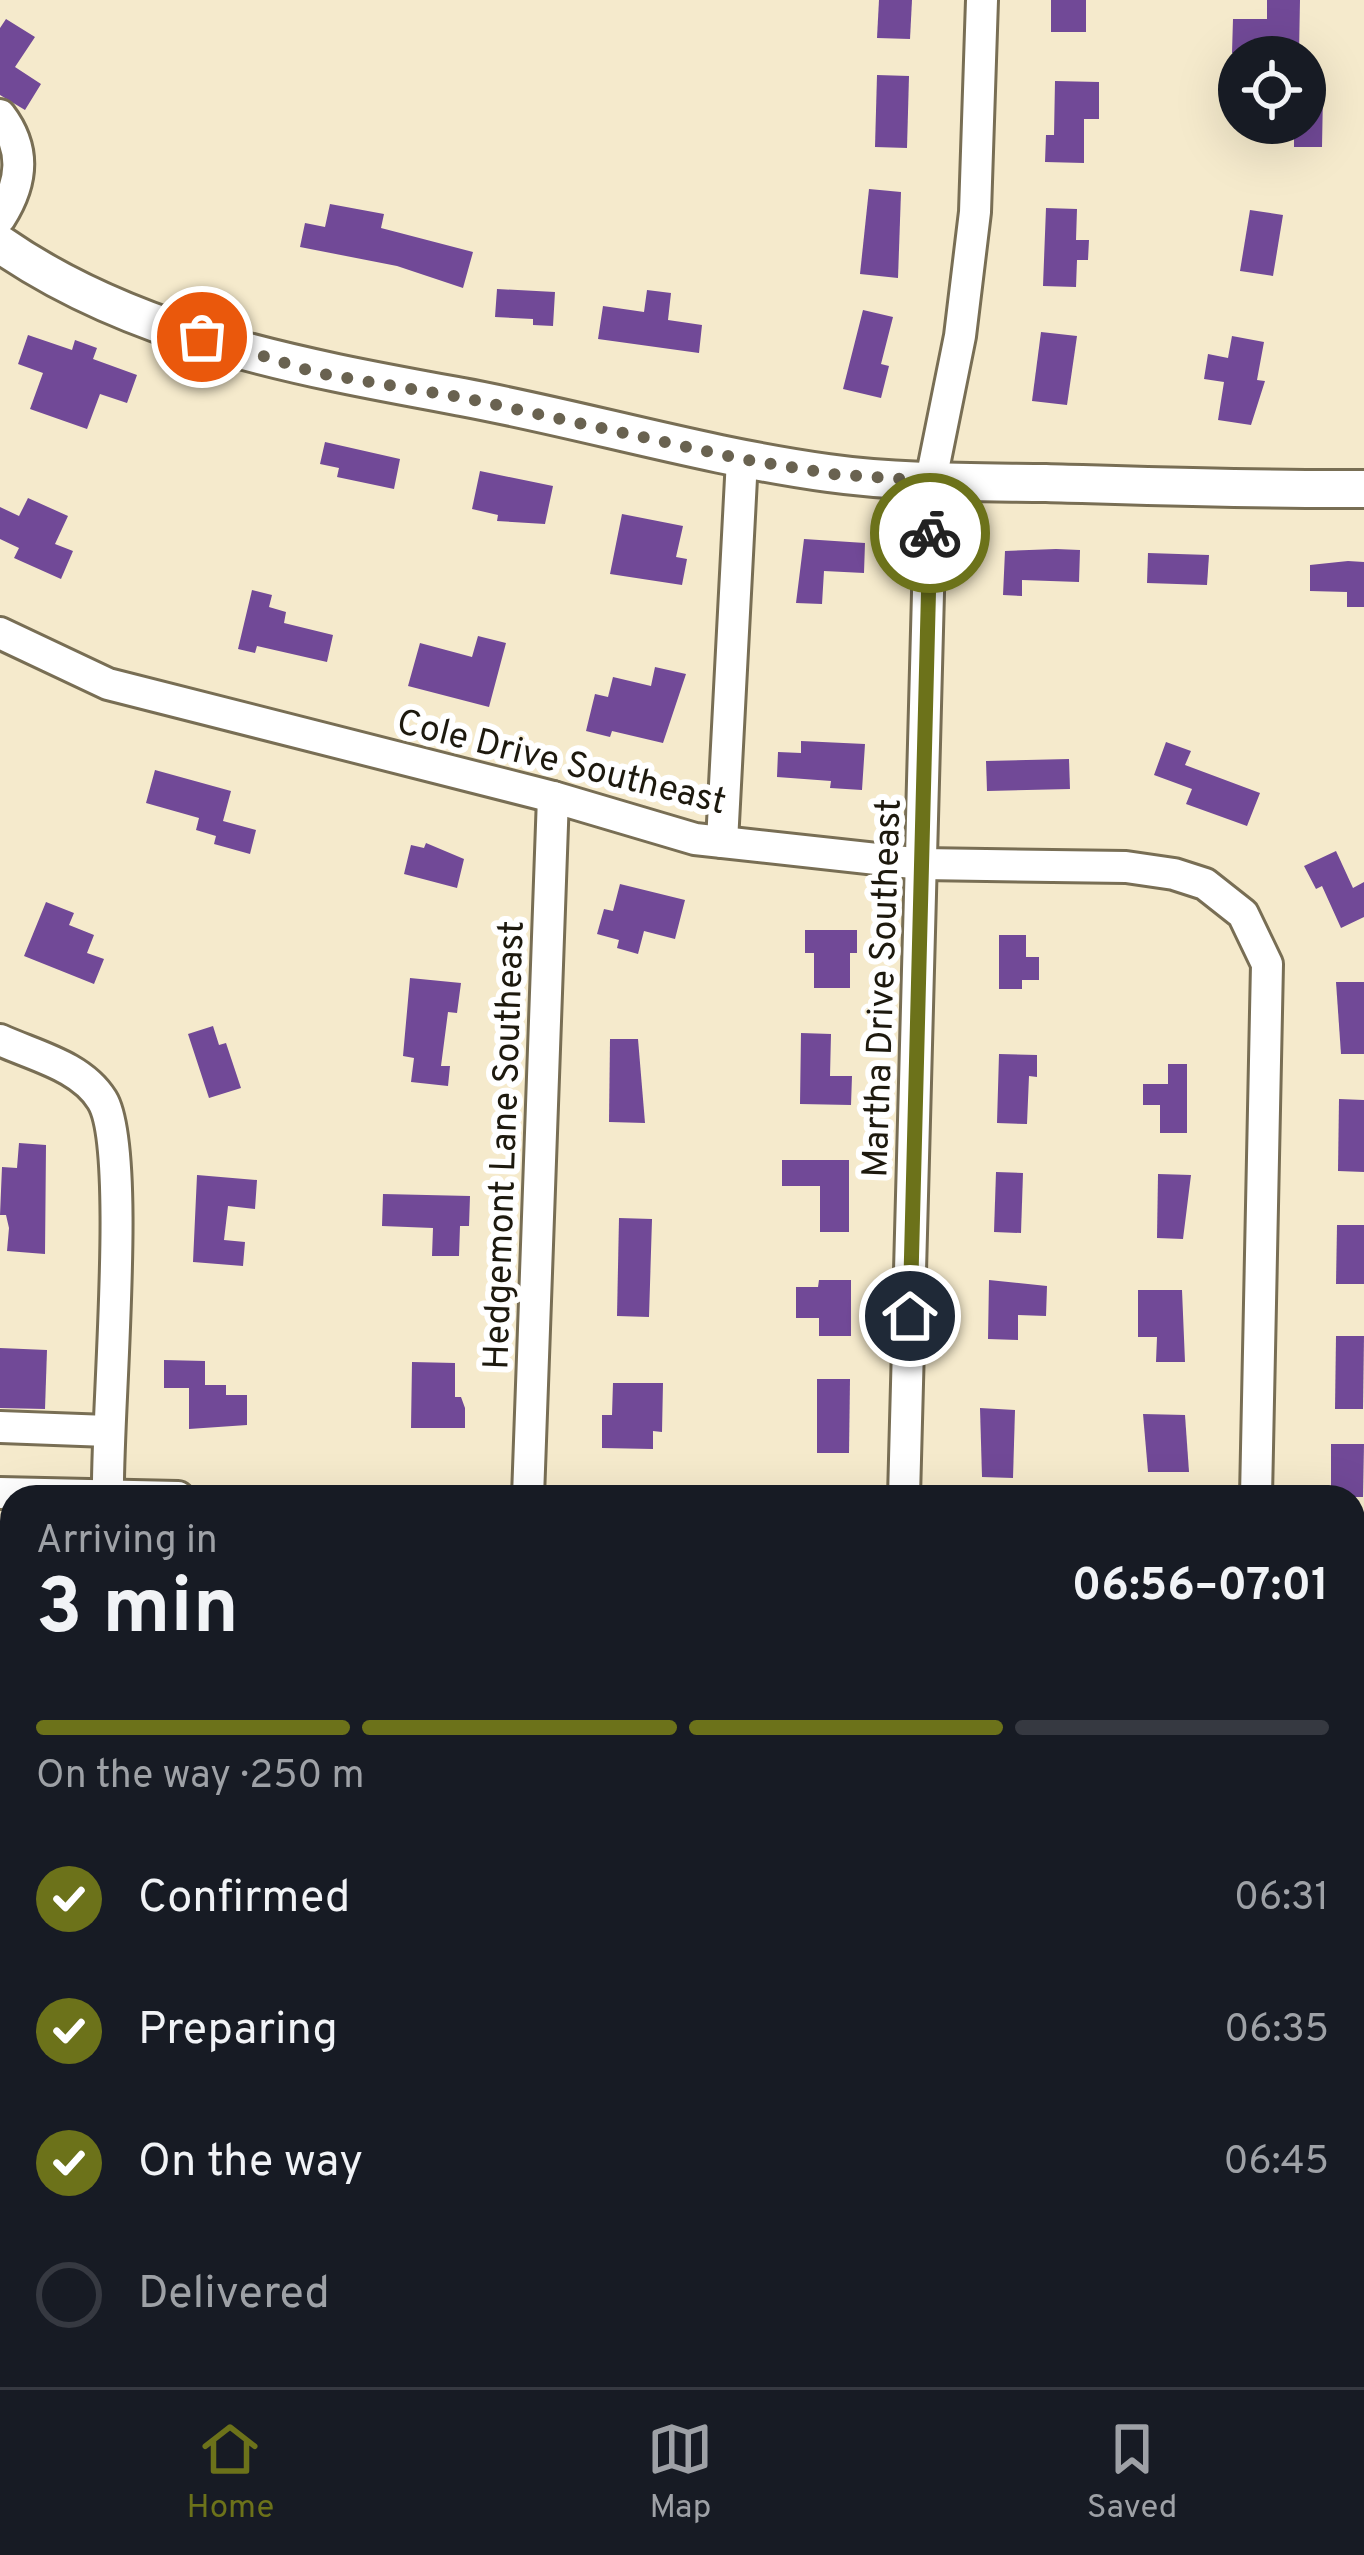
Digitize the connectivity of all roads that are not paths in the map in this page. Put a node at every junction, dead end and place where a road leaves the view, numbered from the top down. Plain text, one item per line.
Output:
1 (982, 0) edge
2 (0, 116) edge
3 (0, 218) edge
4 (0, 244) edge
5 (742, 459) junction
6 (931, 481) junction
7 (1364, 489) edge
8 (0, 633) edge
9 (553, 796) junction
10 (722, 842) junction
11 (922, 864) junction
12 (0, 1040) edge
13 (0, 1426) edge
14 (108, 1431) junction
15 (108, 1485) edge
16 (528, 1485) edge
17 (904, 1485) edge
18 (1256, 1485) edge

1 - 6 street, Martha Drive Southeast
2 - 3 street
4 - 5 main road
5 - 6 main road
5 - 10 street
6 - 7 main road
6 - 11 street, Martha Drive Southeast
8 - 9 street, Cole Drive Southeast
9 - 10 street, Cole Drive Southeast
9 - 16 street, Hedgemont Lane Southeast
10 - 11 street, Cole Drive Southeast
11 - 17 street, Martha Drive Southeast
11 - 18 street, Cole Drive Southeast
12 - 14 street
13 - 14 street
14 - 15 street

